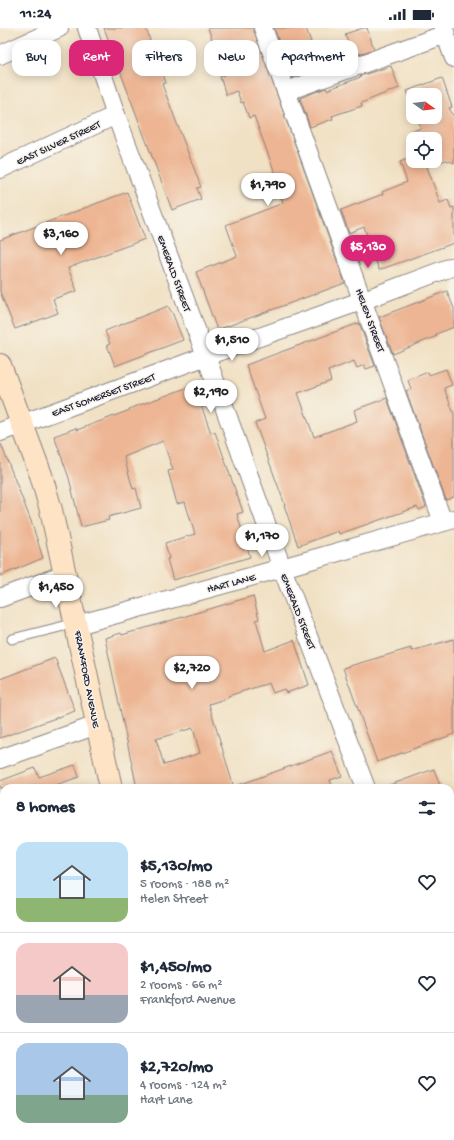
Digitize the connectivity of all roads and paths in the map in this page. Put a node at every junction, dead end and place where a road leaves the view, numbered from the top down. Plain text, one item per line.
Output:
1 (59, 28) edge
2 (87, 28) edge
3 (263, 28) edge
4 (445, 31) edge
5 (0, 55) edge
6 (454, 58) edge
7 (287, 91) junction
8 (116, 115) junction
9 (0, 169) edge
10 (454, 266) edge
11 (364, 300) junction
12 (206, 356) junction
13 (0, 365) edge
14 (22, 424) junction
15 (0, 432) edge
16 (449, 520) edge
17 (282, 568) junction
18 (65, 574) junction
19 (0, 598) edge
20 (76, 624) junction
21 (12, 639) dead end
22 (97, 725) junction
23 (0, 760) edge
24 (110, 784) edge
25 (364, 784) edge

1 - 5 street
2 - 8 street, EMERALD STREET
3 - 7 street, HELEN STREET
4 - 6 street
4 - 7 street
7 - 11 street, HELEN STREET
8 - 9 street, EAST SILVER STREET
8 - 12 street, EMERALD STREET
10 - 11 street, EAST SOMERSET STREET
11 - 12 street, EAST SOMERSET STREET
11 - 16 street, HELEN STREET
12 - 14 street, EAST SOMERSET STREET
12 - 17 street, EMERALD STREET
13 - 14 main road, FRANKFORD AVENUE
14 - 15 street, EAST SOMERSET STREET
14 - 18 main road, FRANKFORD AVENUE
16 - 17 street, HART LANE
17 - 20 street, HART LANE
17 - 25 street, EMERALD STREET
18 - 19 street
18 - 20 main road, FRANKFORD AVENUE
20 - 21 lane
20 - 22 main road, FRANKFORD AVENUE
22 - 23 street
22 - 24 main road, FRANKFORD AVENUE

